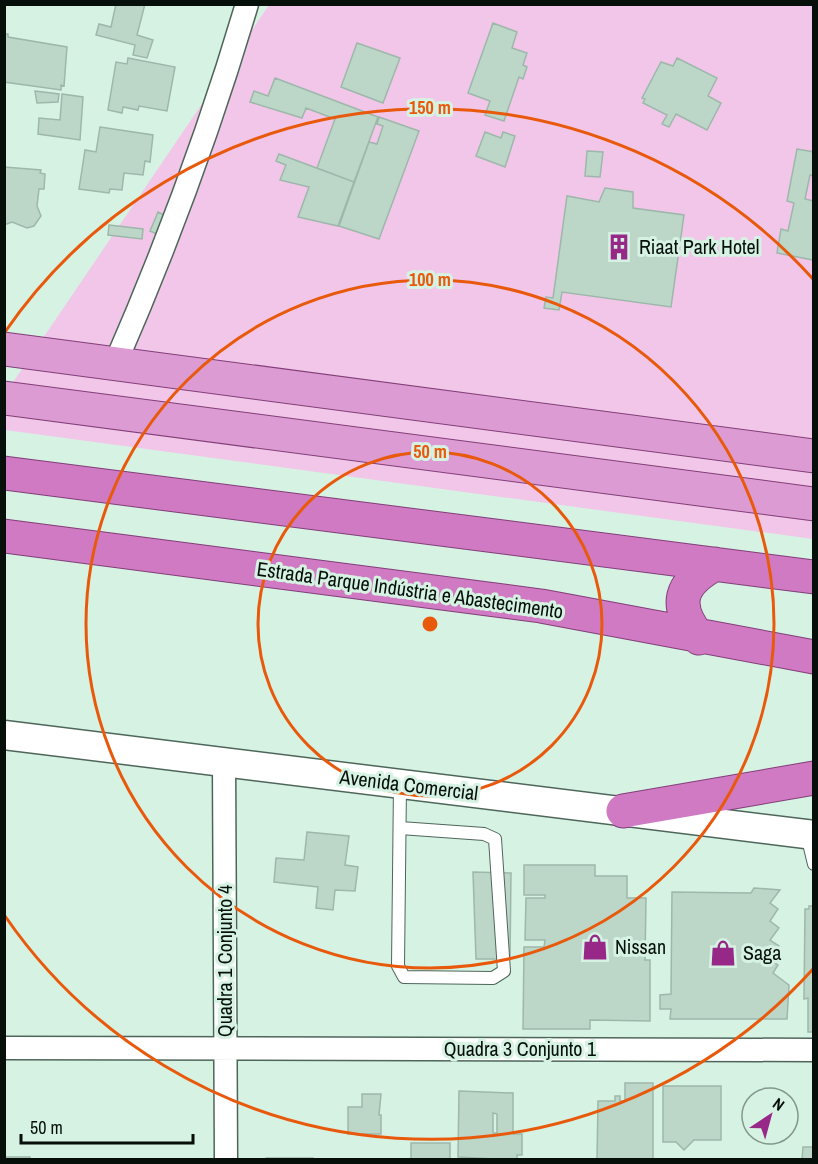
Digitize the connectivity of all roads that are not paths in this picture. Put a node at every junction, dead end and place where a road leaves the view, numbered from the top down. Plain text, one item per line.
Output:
1 (247, 4) edge
2 (4, 349) edge
3 (115, 364) junction
4 (4, 398) edge
5 (813, 456) edge
6 (4, 473) edge
7 (813, 504) edge
8 (4, 536) edge
9 (715, 564) junction
10 (813, 577) edge
11 (699, 638) junction
12 (813, 657) edge
13 (4, 735) edge
14 (224, 762) junction
15 (813, 778) edge
16 (399, 784) junction
17 (623, 811) junction
18 (400, 828) junction
19 (810, 834) edge
20 (813, 864) edge
21 (4, 1048) edge
22 (226, 1048) junction
23 (813, 1050) edge
24 (226, 1160) edge

1 - 3 street
2 - 3 main road
3 - 5 main road
4 - 7 main road
6 - 9 highway
8 - 11 highway, Estrada Parque Indústria e Abastecimento
9 - 10 highway
9 - 11 highway
11 - 12 highway, Estrada Parque Indústria e Abastecimento
13 - 14 street, Avenida Comercial
14 - 16 street, Avenida Comercial
14 - 22 street, Quadra 1 Conjunto 4
15 - 17 highway
16 - 17 street, Avenida Comercial
16 - 18 lane
17 - 19 street, Avenida Comercial
18 - 18 lane
19 - 20 lane
21 - 22 street, Quadra 3 Conjunto 1
22 - 23 street, Quadra 3 Conjunto 1
22 - 24 street, Quadra 1 Conjunto 4

